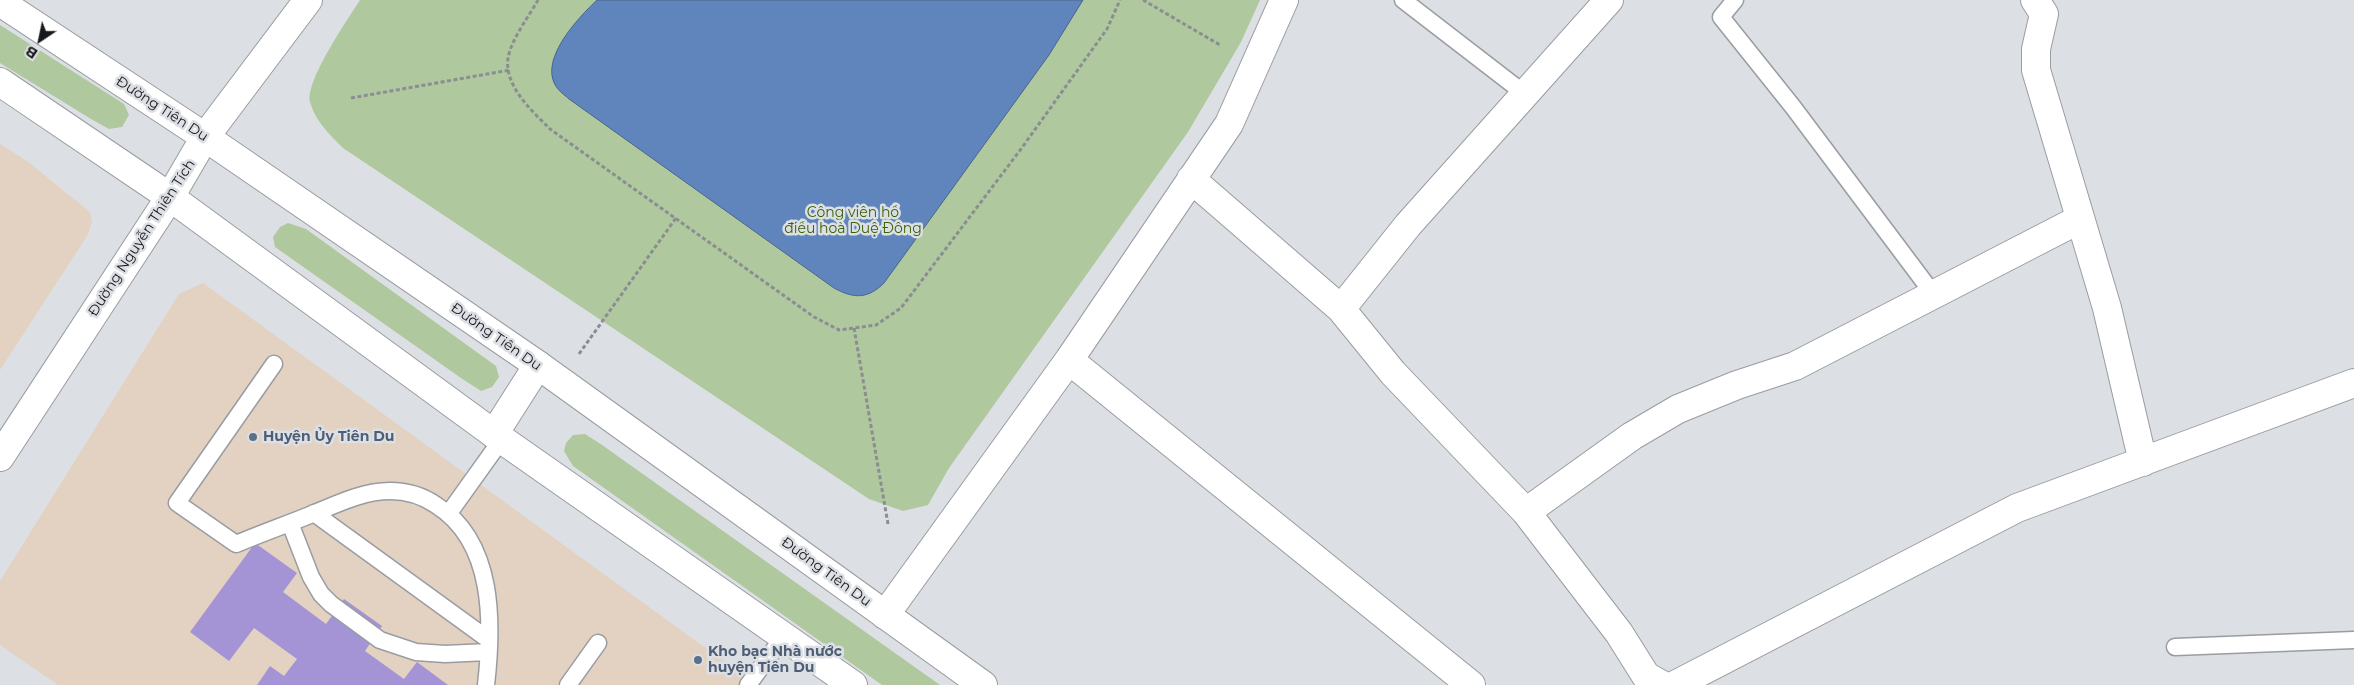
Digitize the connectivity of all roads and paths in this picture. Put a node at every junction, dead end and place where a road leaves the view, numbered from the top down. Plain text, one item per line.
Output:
1 (308, 0) edge
2 (538, 0) edge
3 (1120, 0) edge
4 (1143, 0) edge
5 (1284, 0) edge
6 (1403, 0) edge
7 (1609, 0) edge
8 (1735, 0) edge
9 (2035, 0) edge
10 (0, 2) edge
11 (1220, 45) dead end
12 (510, 70) junction
13 (0, 82) edge
14 (1526, 94) junction
15 (351, 98) dead end
16 (205, 137) junction
17 (1191, 179) junction
18 (170, 197) junction
19 (676, 218) junction
20 (2080, 219) junction
21 (1934, 295) junction
22 (1341, 310) junction
23 (854, 328) junction
24 (576, 358) dead end
25 (1069, 360) junction
26 (274, 364) dead end
27 (538, 365) junction
28 (2354, 383) edge
29 (498, 436) junction
30 (0, 457) edge
31 (2143, 462) junction
32 (1526, 512) junction
33 (314, 513) junction
34 (449, 513) junction
35 (290, 523) junction
36 (888, 524) dead end
37 (885, 615) junction
38 (784, 636) junction
39 (2354, 640) edge
40 (598, 643) dead end
41 (488, 646) junction
42 (2175, 647) dead end
43 (486, 685) edge
44 (568, 685) edge
45 (748, 685) edge
46 (853, 685) edge
47 (983, 685) edge
48 (1471, 685) edge
49 (1662, 685) edge
50 (1675, 685) edge

1 - 16 street, Đường Nguyễn Thiên Tích
2 - 12 path
3 - 23 path
4 - 11 path
5 - 17 street
6 - 14 lane
7 - 14 street
8 - 21 lane
9 - 20 street
10 - 16 street, Đường Tiên Du
12 - 15 path
12 - 19 path
13 - 18 street
14 - 22 street
16 - 18 street, Đường Nguyễn Thiên Tích
16 - 27 street, Đường Tiên Du
17 - 22 street
17 - 25 street
18 - 29 street
18 - 30 street, Đường Nguyễn Thiên Tích
19 - 23 path
19 - 24 path
20 - 21 street
20 - 31 street
21 - 32 street
22 - 32 street
23 - 36 path
25 - 37 street
25 - 48 street
26 - 35 lane
27 - 29 street
27 - 37 street, Đường Tiên Du
28 - 31 street
29 - 34 lane
29 - 38 street
31 - 50 street
32 - 49 street
33 - 34 lane
33 - 35 lane
33 - 41 lane
34 - 41 lane
35 - 41 lane
37 - 47 street, Đường Tiên Du
38 - 45 lane
38 - 46 street
39 - 42 lane
40 - 44 lane
41 - 43 lane

